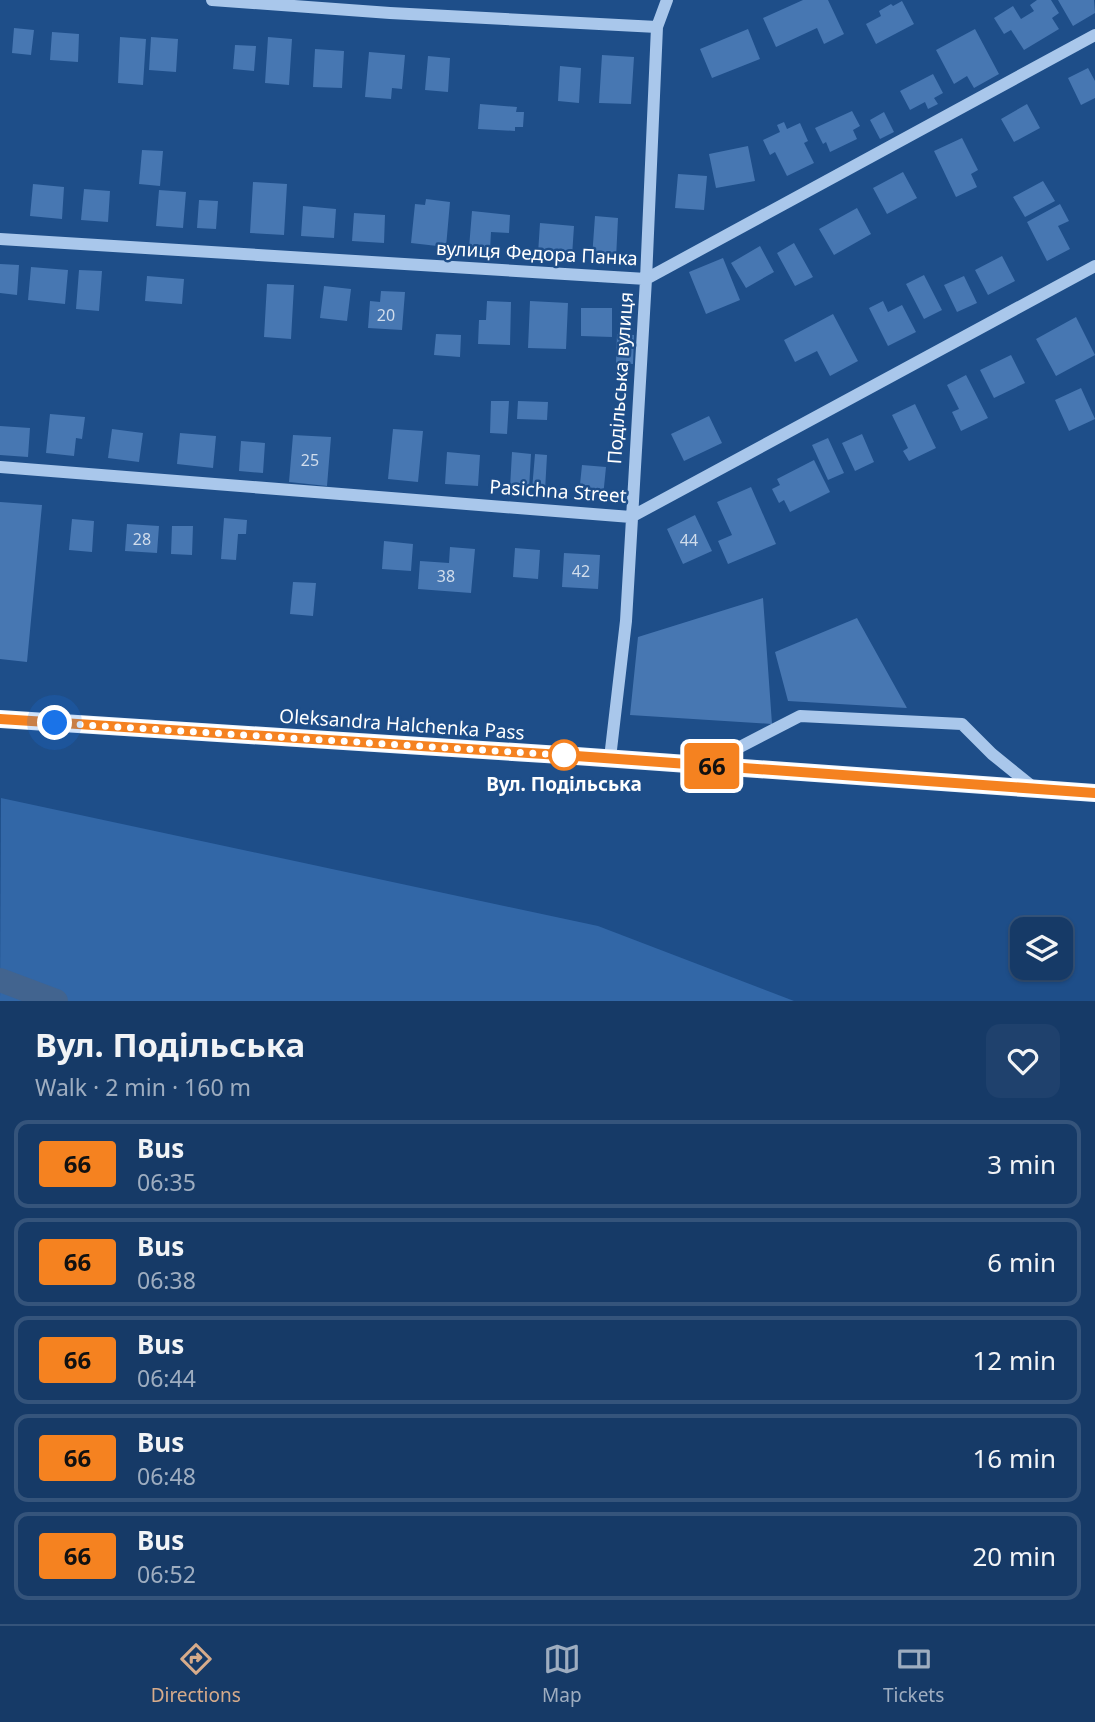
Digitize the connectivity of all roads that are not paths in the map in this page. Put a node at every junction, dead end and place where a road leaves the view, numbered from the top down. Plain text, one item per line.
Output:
1 (212, 0) edge
2 (667, 0) edge
3 (390, 6) edge
4 (657, 27) junction
5 (1095, 35) edge
6 (0, 239) edge
7 (1095, 266) edge
8 (646, 279) junction
9 (0, 467) edge
10 (631, 517) junction
11 (0, 719) edge
12 (610, 758) junction
13 (705, 765) junction
14 (1034, 789) junction
15 (1095, 793) edge

1 - 3 street
2 - 4 street, Подільська вулиця
3 - 4 street
4 - 8 street, Подільська вулиця
5 - 8 street, вулиця Федора Панка
6 - 8 street, вулиця Федора Панка
7 - 10 street, Pasichna Street
8 - 10 street, Подільська вулиця
9 - 10 street, Pasichna Street
10 - 12 street, Подільська вулиця
11 - 12 main road, Oleksandra Halchenka Pass
12 - 13 main road, Oleksandra Halchenka Pass
13 - 14 main road, Oleksandra Halchenka Pass
13 - 14 street
14 - 15 main road, Oleksandra Halchenka Pass

